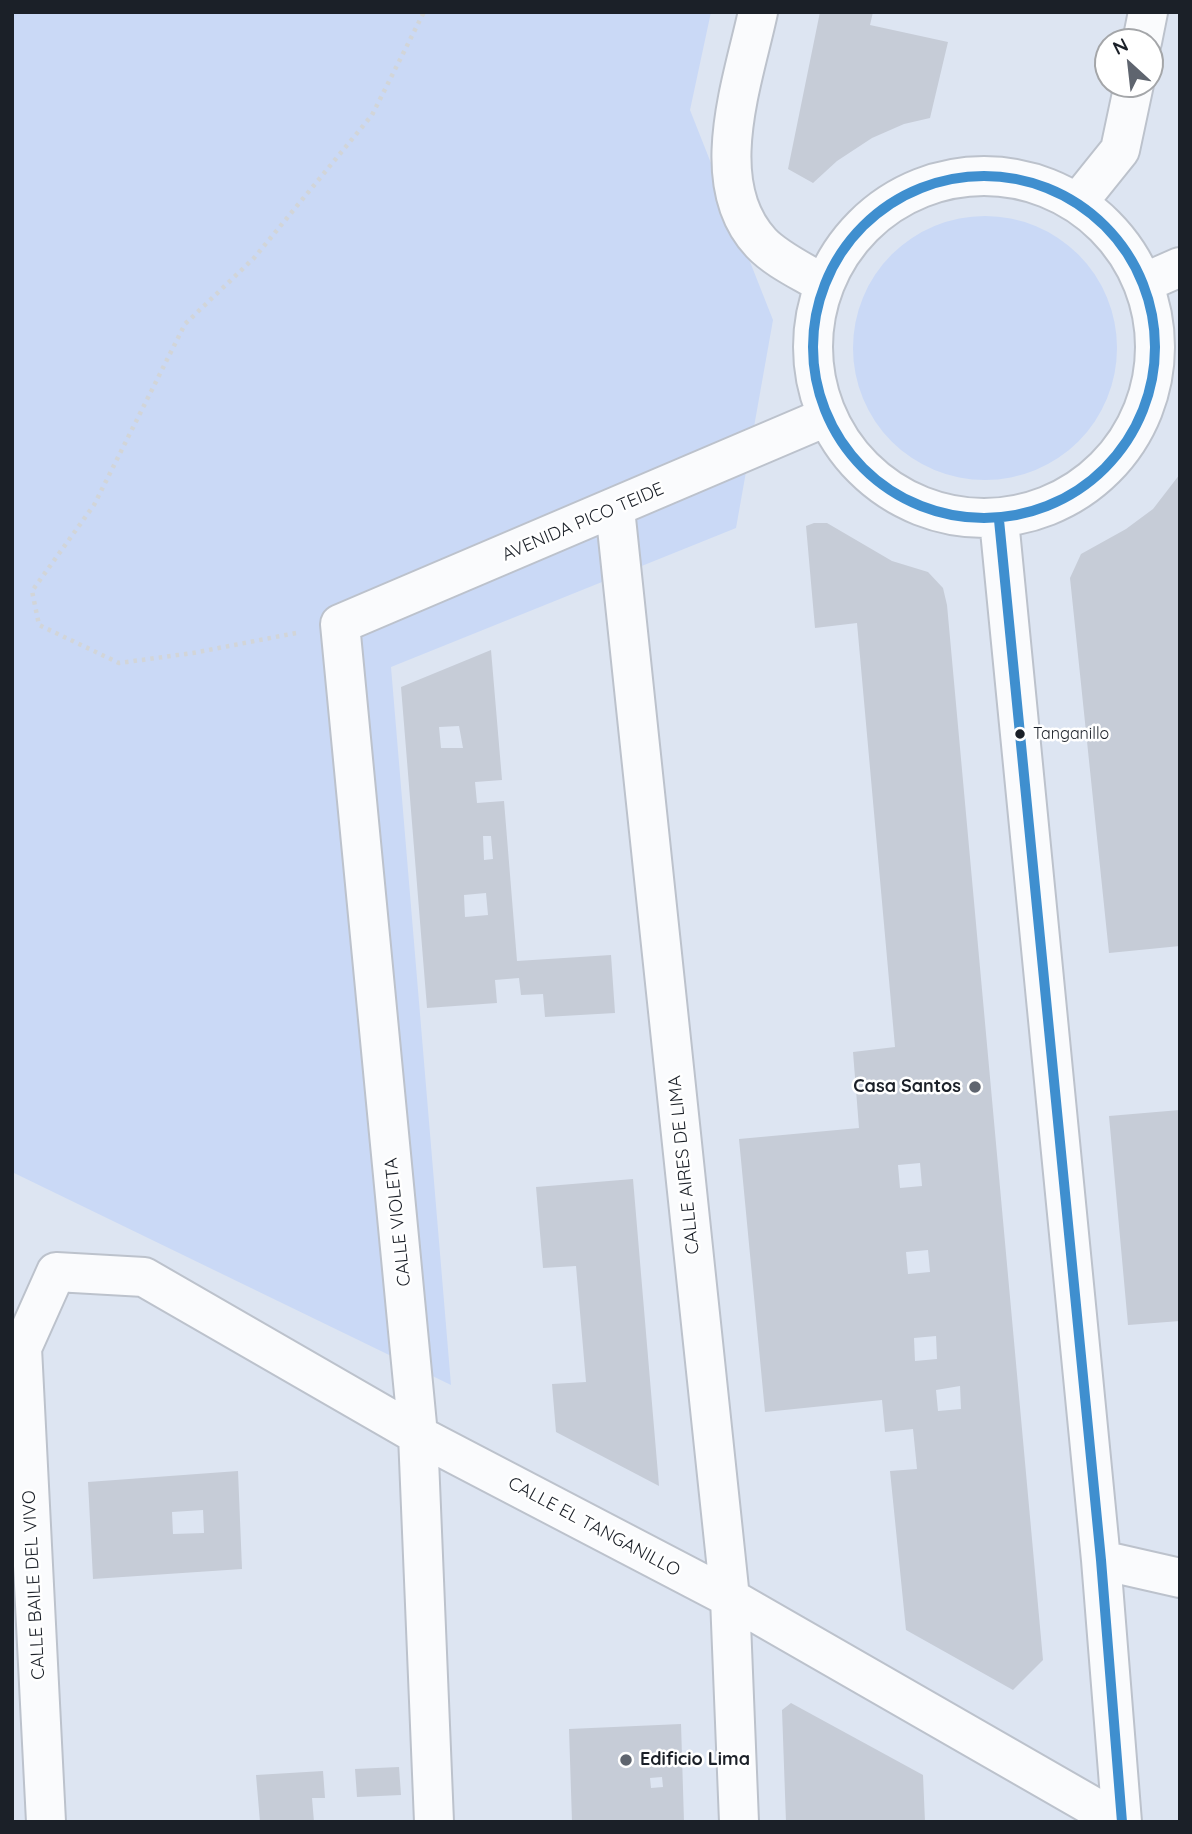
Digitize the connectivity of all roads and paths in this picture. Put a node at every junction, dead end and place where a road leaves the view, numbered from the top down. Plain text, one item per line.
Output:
1 (424, 12) edge
2 (758, 12) edge
3 (1131, 98) edge
4 (1079, 201) junction
5 (1163, 275) edge
6 (823, 284) junction
7 (1166, 397) edge
8 (826, 417) junction
9 (615, 509) junction
10 (999, 520) junction
11 (340, 624) junction
12 (56, 1272) joint
13 (418, 1435) junction
14 (1101, 1560) junction
15 (1180, 1578) edge
16 (730, 1598) junction
17 (46, 1822) edge
18 (434, 1822) edge
19 (739, 1822) edge
20 (1121, 1822) edge

1 - 11 path
2 - 6 street
3 - 4 street
4 - 5 street
4 - 6 street
5 - 7 street
6 - 8 street
7 - 10 street
8 - 9 street, AVENIDA PICO TEIDE
8 - 10 street
9 - 11 street, AVENIDA PICO TEIDE
9 - 16 street, CALLE AIRES DE LIMA
10 - 14 street
11 - 13 street, CALLE VIOLETA
12 - 13 street, CALLE EL TANGANILLO
12 - 17 street, CALLE BAILE DEL VIVO
13 - 16 street, CALLE EL TANGANILLO
13 - 18 street, CALLE VIOLETA
14 - 15 street
14 - 20 street
16 - 19 street, CALLE AIRES DE LIMA
16 - 20 street, CALLE EL TANGANILLO

